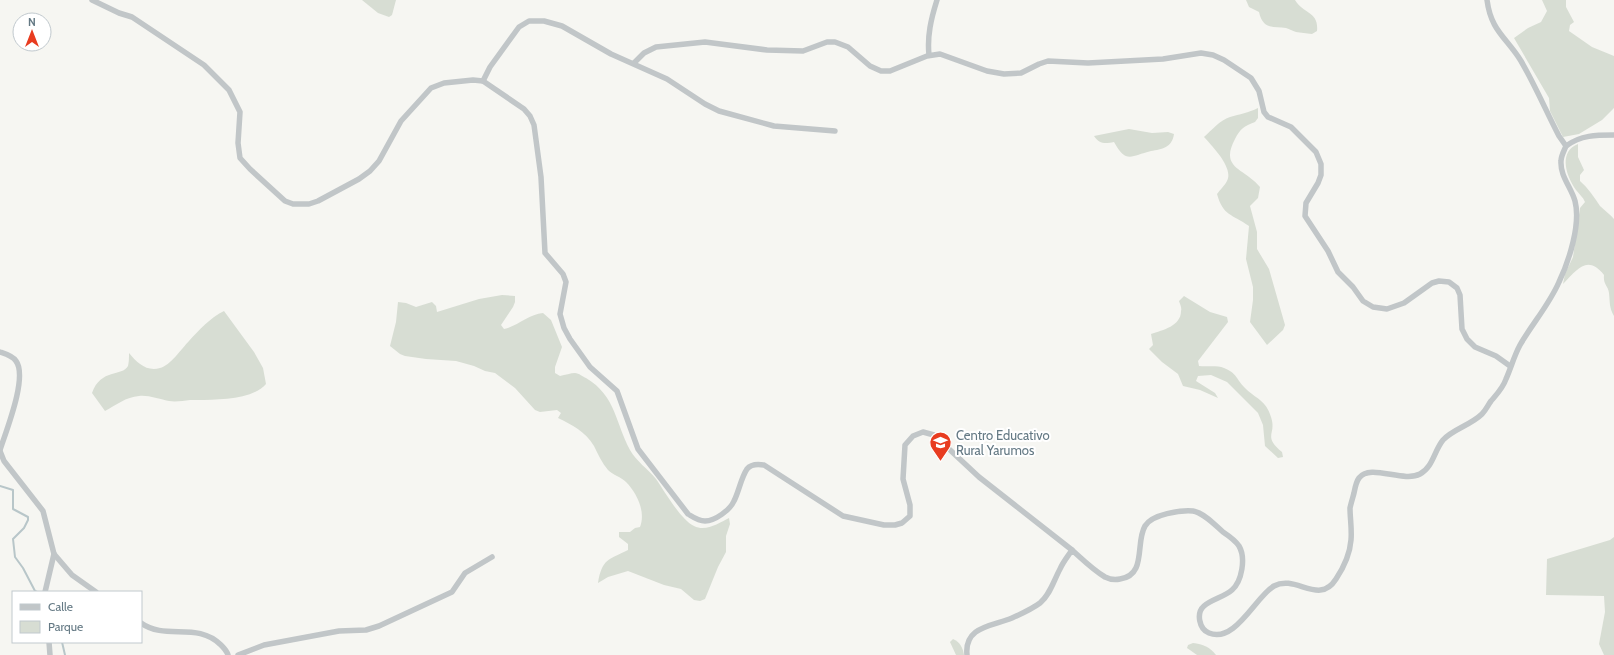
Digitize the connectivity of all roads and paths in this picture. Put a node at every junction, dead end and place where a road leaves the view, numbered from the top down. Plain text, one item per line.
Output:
1 (92, 0) edge
2 (937, 0) edge
3 (1487, 0) edge
4 (929, 55) junction
5 (634, 63) junction
6 (483, 81) junction
7 (836, 131) dead end
8 (1614, 134) edge
9 (1566, 146) junction
10 (0, 352) edge
11 (1510, 366) junction
12 (0, 450) edge
13 (0, 454) edge
14 (1072, 550) junction
15 (54, 554) junction
16 (492, 557) dead end
17 (45, 591) edge
18 (95, 591) edge
19 (142, 624) edge
20 (49, 643) edge
21 (50, 655) edge
22 (228, 655) edge
23 (238, 655) edge
24 (967, 655) edge

1 - 6 street
2 - 4 street
3 - 9 street
4 - 5 street
4 - 11 street
5 - 6 street
5 - 7 street
6 - 14 street
8 - 9 street
9 - 11 street
10 - 12 street
11 - 14 street
12 - 13 street
13 - 15 street
14 - 24 street
15 - 17 street
15 - 18 street
16 - 23 street
19 - 22 street
20 - 21 street

